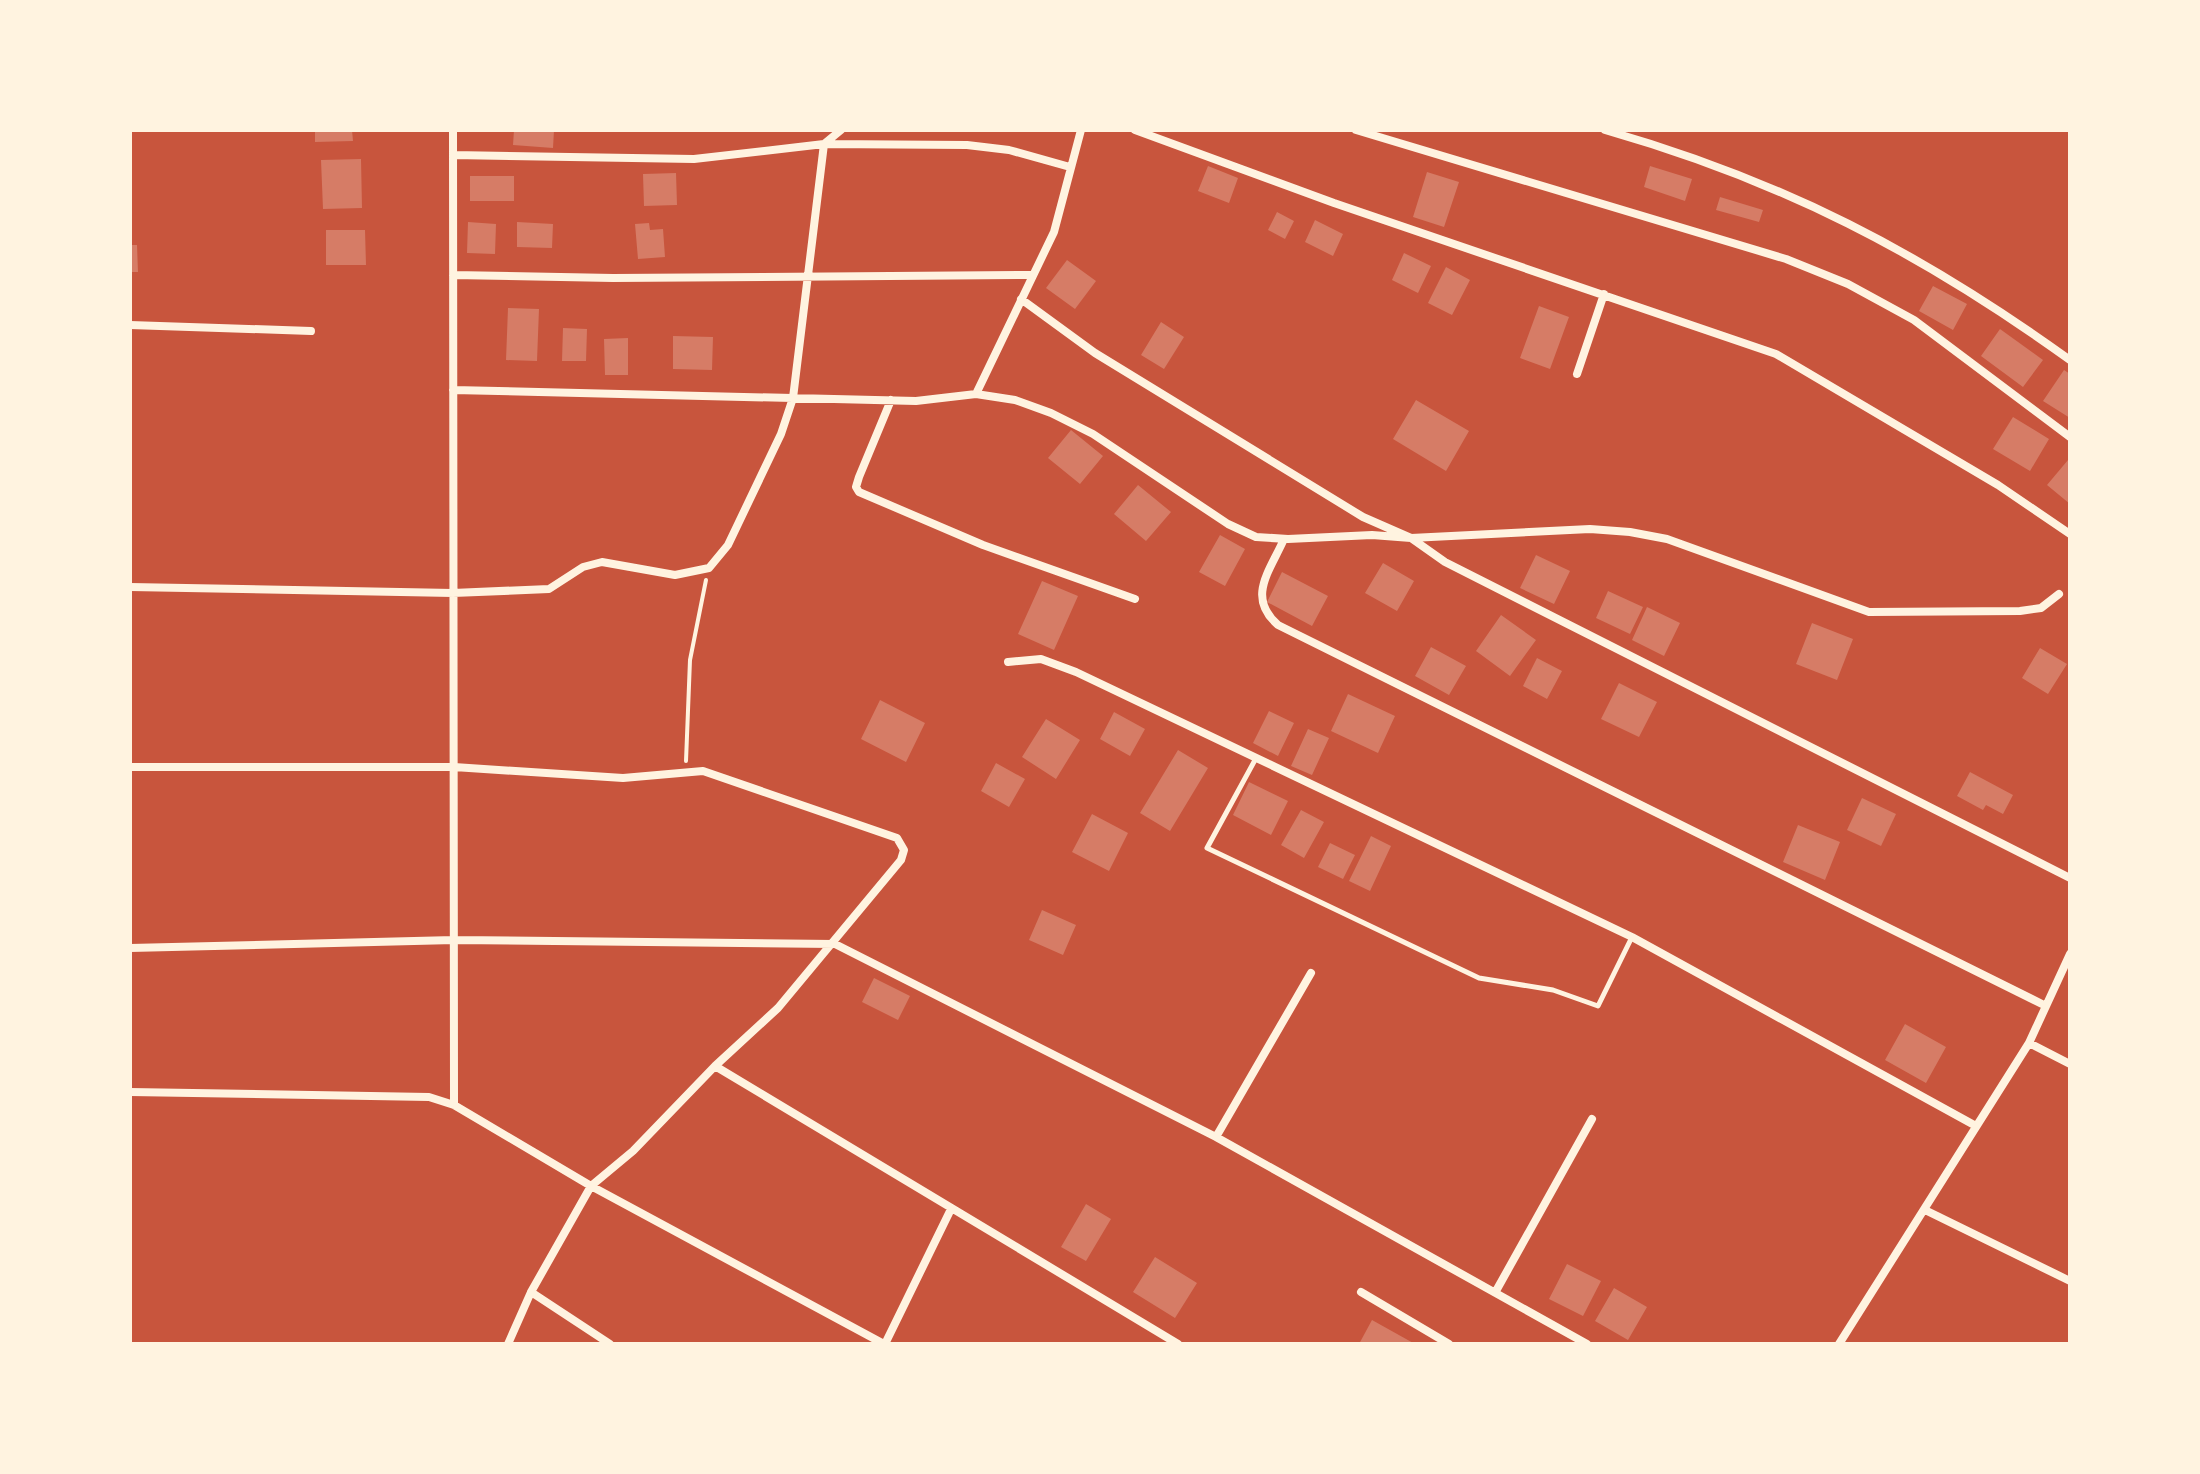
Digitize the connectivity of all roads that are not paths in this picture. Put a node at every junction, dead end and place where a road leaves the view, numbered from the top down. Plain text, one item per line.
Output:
1 (453, 130) edge
2 (841, 130) edge
3 (1081, 130) edge
4 (1135, 130) edge
5 (1356, 130) edge
6 (1605, 130) edge
7 (824, 144) junction
8 (453, 155) junction
9 (1070, 167) junction
10 (453, 275) junction
11 (1033, 275) junction
12 (809, 278) junction
13 (1604, 294) junction
14 (1021, 299) junction
15 (130, 325) edge
16 (311, 331) dead end
17 (2070, 360) edge
18 (1577, 374) dead end
19 (453, 390) junction
20 (976, 394) junction
21 (793, 398) junction
22 (891, 400) junction
23 (2070, 437) edge
24 (2070, 534) edge
25 (1411, 538) junction
26 (1284, 539) junction
27 (130, 587) edge
28 (453, 593) junction
29 (2059, 594) dead end
30 (1135, 599) dead end
31 (1008, 662) dead end
32 (1255, 760) junction
33 (130, 767) edge
34 (454, 767) junction
35 (2070, 878) edge
36 (1632, 937) junction
37 (454, 940) junction
38 (835, 944) junction
39 (130, 948) edge
40 (2070, 954) edge
41 (1311, 973) dead end
42 (2044, 1005) junction
43 (2029, 1043) junction
44 (2070, 1064) edge
45 (715, 1066) junction
46 (130, 1092) edge
47 (454, 1105) junction
48 (1592, 1119) dead end
49 (1976, 1126) junction
50 (1216, 1137) junction
51 (591, 1186) junction
52 (951, 1209) junction
53 (1925, 1210) junction
54 (2070, 1281) edge
55 (1496, 1291) junction
56 (531, 1292) junction
57 (1361, 1292) dead end
58 (508, 1344) edge
59 (610, 1344) edge
60 (884, 1344) edge
61 (1178, 1344) edge
62 (1449, 1344) edge
63 (1587, 1344) edge
64 (1839, 1344) edge

1 - 8 street
2 - 7 street
3 - 9 street
4 - 13 street
5 - 23 street
6 - 17 street
7 - 8 street
7 - 9 street
7 - 12 street
8 - 10 street
9 - 11 street
10 - 12 street
10 - 19 street
11 - 12 street
11 - 14 street
12 - 21 street
13 - 18 street
13 - 24 street
14 - 20 street
14 - 25 street
15 - 16 street
19 - 21 street
19 - 28 street
20 - 22 street
20 - 26 street
21 - 22 street
21 - 28 street
22 - 30 street
25 - 26 street
25 - 29 street
25 - 35 street
26 - 42 street
27 - 28 street
28 - 34 street
31 - 32 street
32 - 36 street
32 - 36 lane
33 - 34 street
34 - 37 street
34 - 38 street
36 - 49 street
37 - 38 street
37 - 39 street
37 - 47 street
38 - 45 street
38 - 50 street
40 - 42 street
41 - 50 street
42 - 43 street
43 - 44 street
43 - 49 street
45 - 51 street
45 - 52 street
46 - 47 street
47 - 51 street
48 - 55 street
49 - 53 street
50 - 55 street
51 - 56 street
51 - 60 street
52 - 60 street
52 - 61 street
53 - 54 street
53 - 64 street
55 - 63 street
56 - 58 street
56 - 59 street
57 - 62 street

